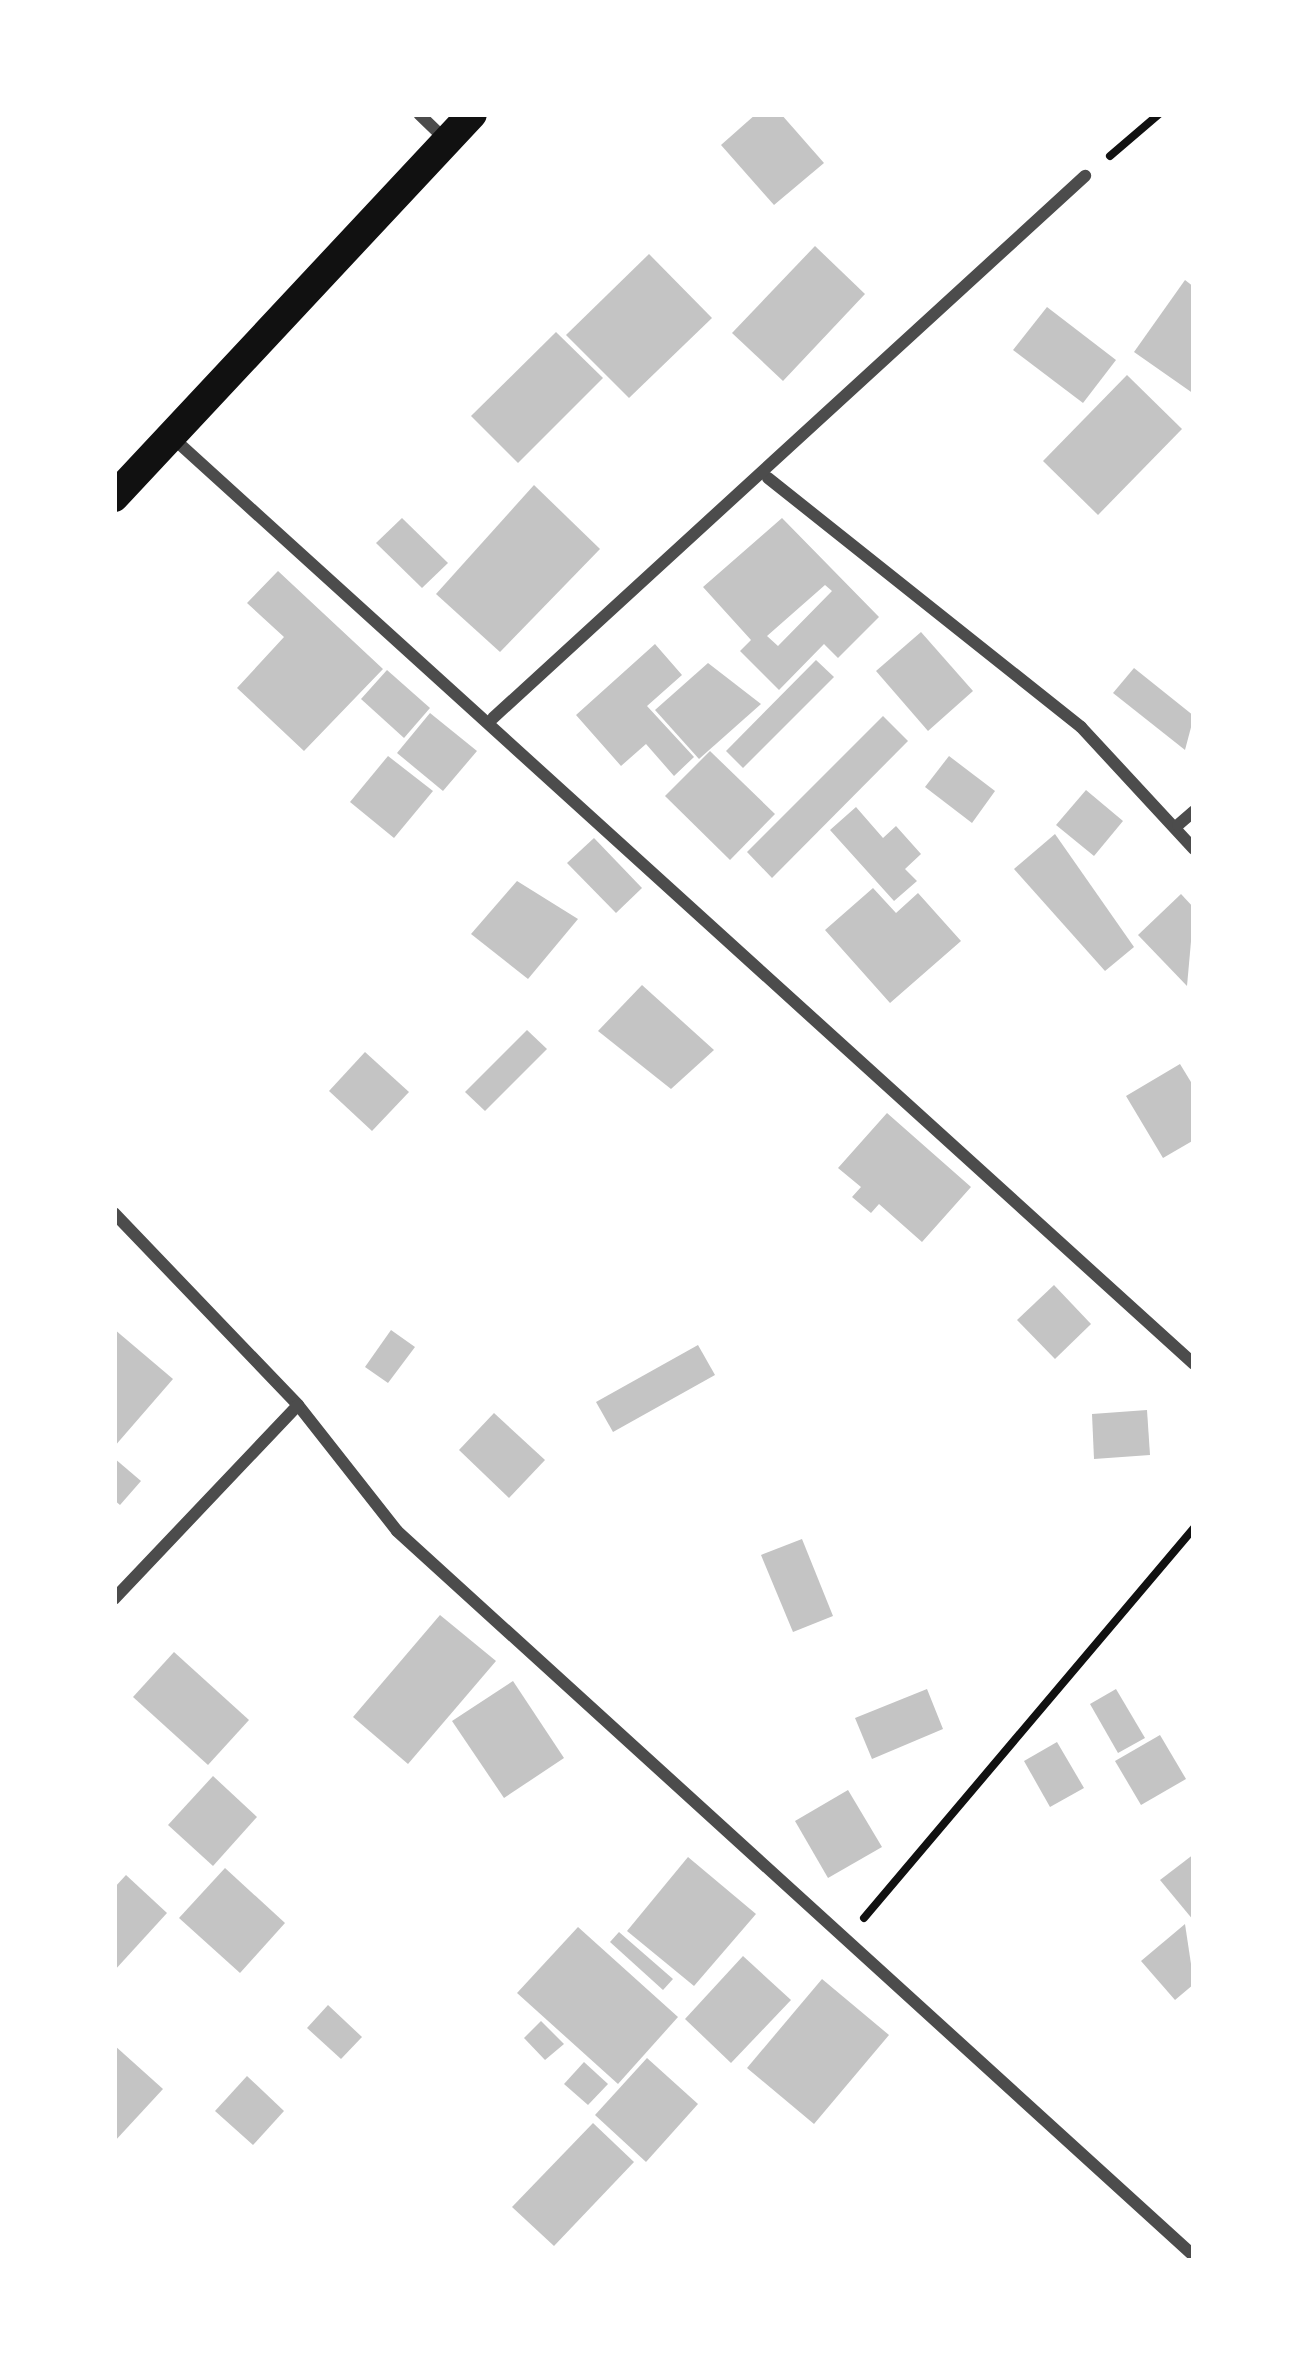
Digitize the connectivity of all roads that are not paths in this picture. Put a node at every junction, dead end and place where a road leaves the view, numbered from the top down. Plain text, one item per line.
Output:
1 (419, 114) edge
2 (472, 114) edge
3 (447, 141) junction
4 (1085, 176) road end
5 (173, 438) junction
6 (768, 478) junction
7 (114, 496) edge
8 (493, 718) junction
9 (1194, 811) edge
10 (1178, 825) junction
11 (1194, 849) edge
12 (114, 1214) edge
13 (1194, 1364) edge
14 (298, 1405) junction
15 (114, 1599) edge
16 (1194, 2255) edge

1 - 3 street
2 - 3 main road
3 - 5 main road
4 - 6 street
5 - 7 main road
5 - 8 street
6 - 8 street
6 - 10 street
8 - 13 street
9 - 10 street
10 - 11 street
12 - 14 street
14 - 15 street
14 - 16 street

